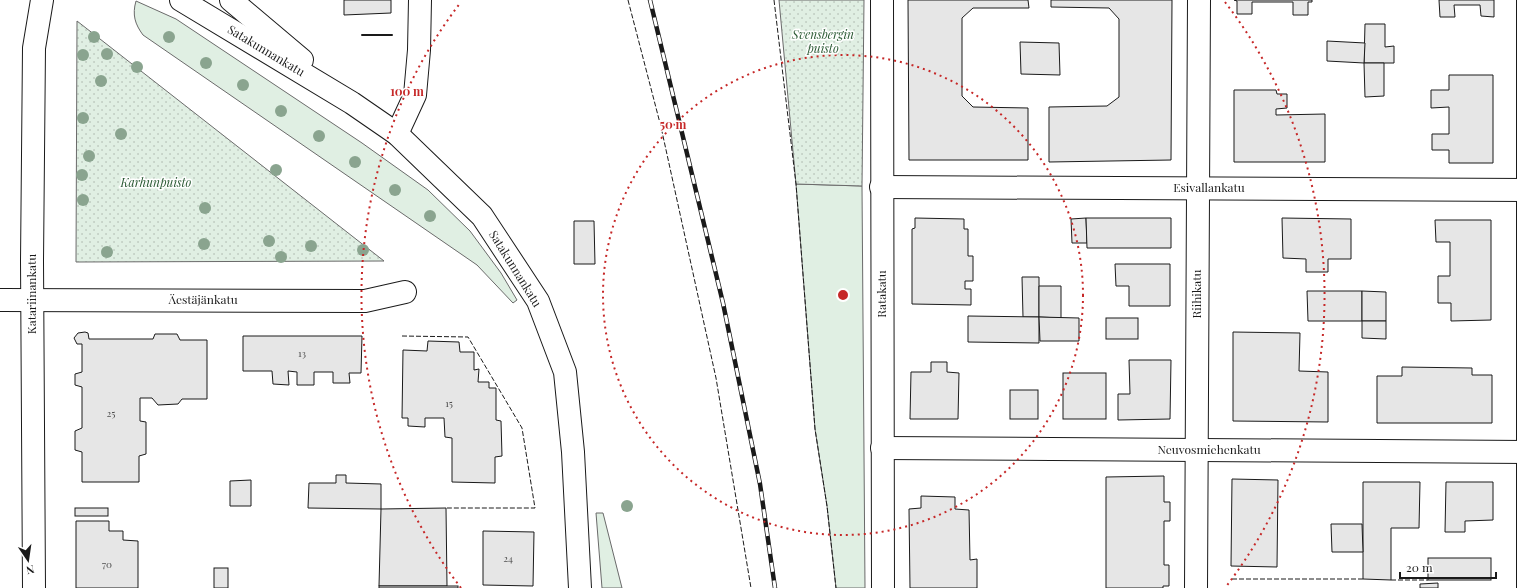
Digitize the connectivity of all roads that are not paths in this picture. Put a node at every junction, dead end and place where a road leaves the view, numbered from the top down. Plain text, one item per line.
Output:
1 (42, 0) edge
2 (181, 0) edge
3 (231, 0) edge
4 (420, 0) edge
5 (882, 0) edge
6 (1199, 0) edge
7 (1528, 0) edge
8 (352, 103) junction
9 (396, 134) junction
10 (881, 187) junction
11 (1198, 188) junction
12 (1532, 190) edge
13 (405, 292) dead end
14 (0, 300) edge
15 (32, 300) junction
16 (882, 448) junction
17 (1197, 450) junction
18 (1532, 452) edge
19 (34, 588) edge
20 (580, 588) edge
21 (883, 588) edge
22 (1196, 588) edge
23 (1528, 588) edge

1 - 15 street, Katariinankatu
2 - 8 street, Satakunnankatu
3 - 8 street, Satakunnankatu
4 - 9 street
5 - 10 street, Ratakatu
6 - 11 street, Riihikatu
7 - 12 street
8 - 9 street, Satakunnankatu
9 - 20 street, Satakunnankatu
10 - 11 street, Esivallankatu
10 - 16 street, Ratakatu
11 - 12 street, Esivallankatu
11 - 17 street, Riihikatu
12 - 18 street
13 - 15 street, Äestäjänkatu
14 - 15 street, Äestäjänkatu
15 - 19 street, Katariinankatu
16 - 17 street, Neuvosmiehenkatu
16 - 21 street, Ratakatu
17 - 18 street, Neuvosmiehenkatu
17 - 22 street, Riihikatu
18 - 23 street

